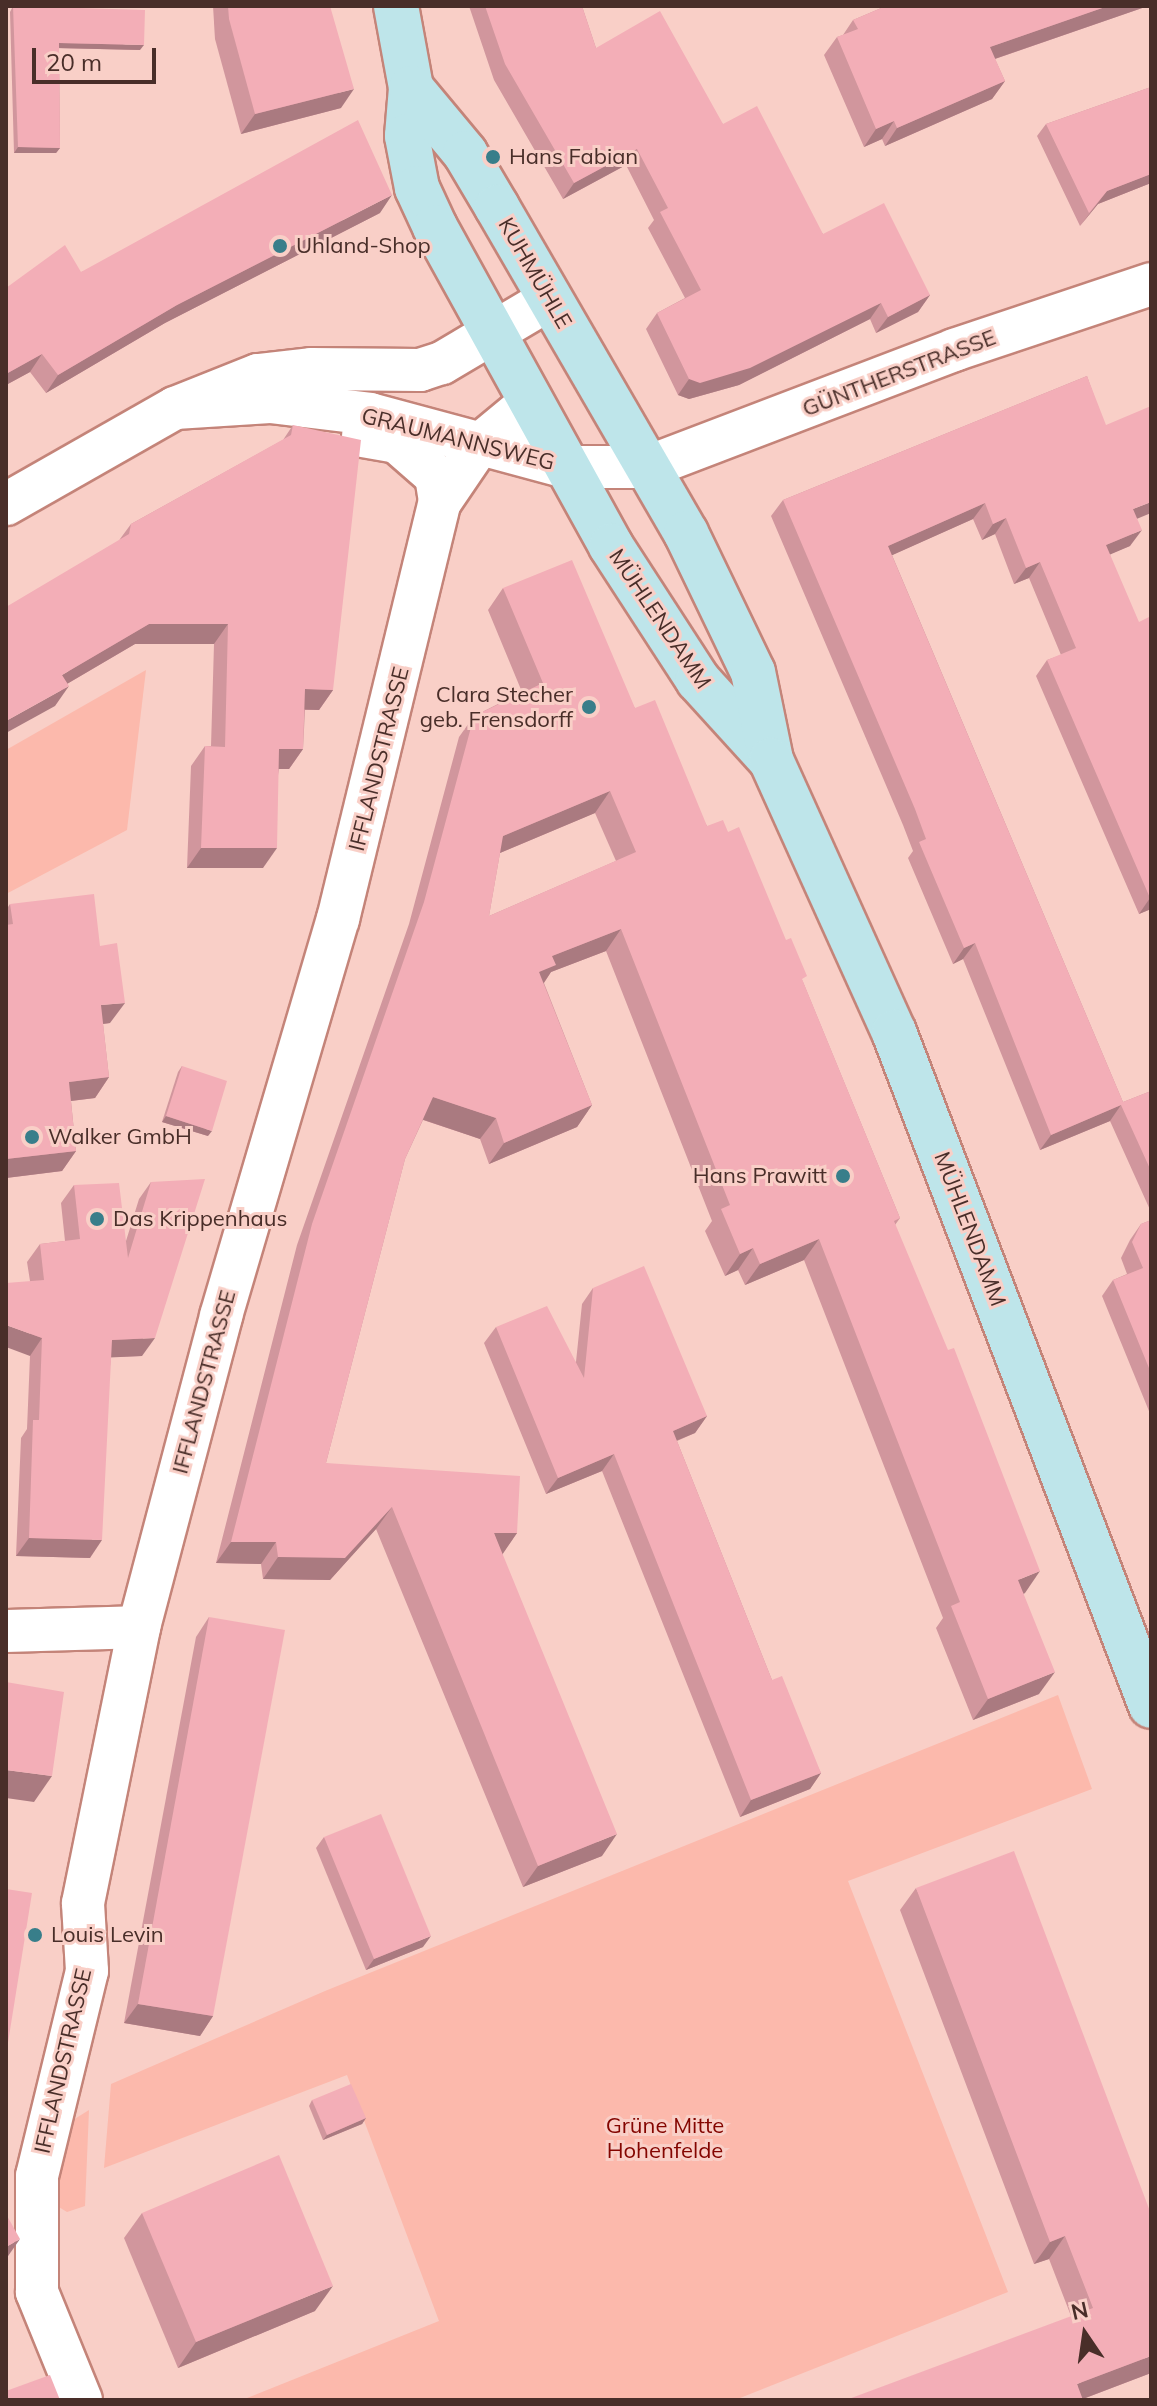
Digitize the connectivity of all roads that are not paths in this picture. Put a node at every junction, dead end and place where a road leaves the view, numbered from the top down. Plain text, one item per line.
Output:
1 (396, 6) edge
2 (411, 88) junction
3 (1151, 284) edge
4 (550, 299) junction
5 (491, 334) junction
6 (270, 402) junction
7 (530, 403) junction
8 (175, 408) junction
9 (478, 446) junction
10 (566, 467) junction
11 (648, 467) junction
12 (440, 502) junction
13 (6, 504) edge
14 (771, 760) junction
15 (139, 1627) junction
16 (6, 1631) edge
17 (1151, 1706) edge
18 (22, 2299) edge
19 (81, 2400) edge

1 - 2 main road, KUHMÜHLE
2 - 4 main road, KUHMÜHLE
2 - 5 main road, KUHMÜHLE
3 - 11 street, GÜNTHERSTRASSE
4 - 5 street, GRAUMANNSWEG
4 - 11 main road, KUHMÜHLE
5 - 7 main road, KUHMÜHLE
5 - 8 street, GRAUMANNSWEG
6 - 8 street, GRAUMANNSWEG
6 - 9 street, GRAUMANNSWEG
6 - 12 street, GRAUMANNSWEG
7 - 9 street, IFFLANDSTRASSE
7 - 10 main road, KUHMÜHLE
8 - 13 street, GRAUMANNSWEG
9 - 10 street, GRAUMANNSWEG
9 - 12 street, IFFLANDSTRASSE
10 - 11 street, GRAUMANNSWEG
10 - 14 main road, MÜHLENDAMM
11 - 14 main road, MÜHLENDAMM
12 - 15 street, IFFLANDSTRASSE
14 - 17 main road, MÜHLENDAMM
15 - 16 street
15 - 18 street, IFFLANDSTRASSE
18 - 19 street, IFFLANDSTRASSE

